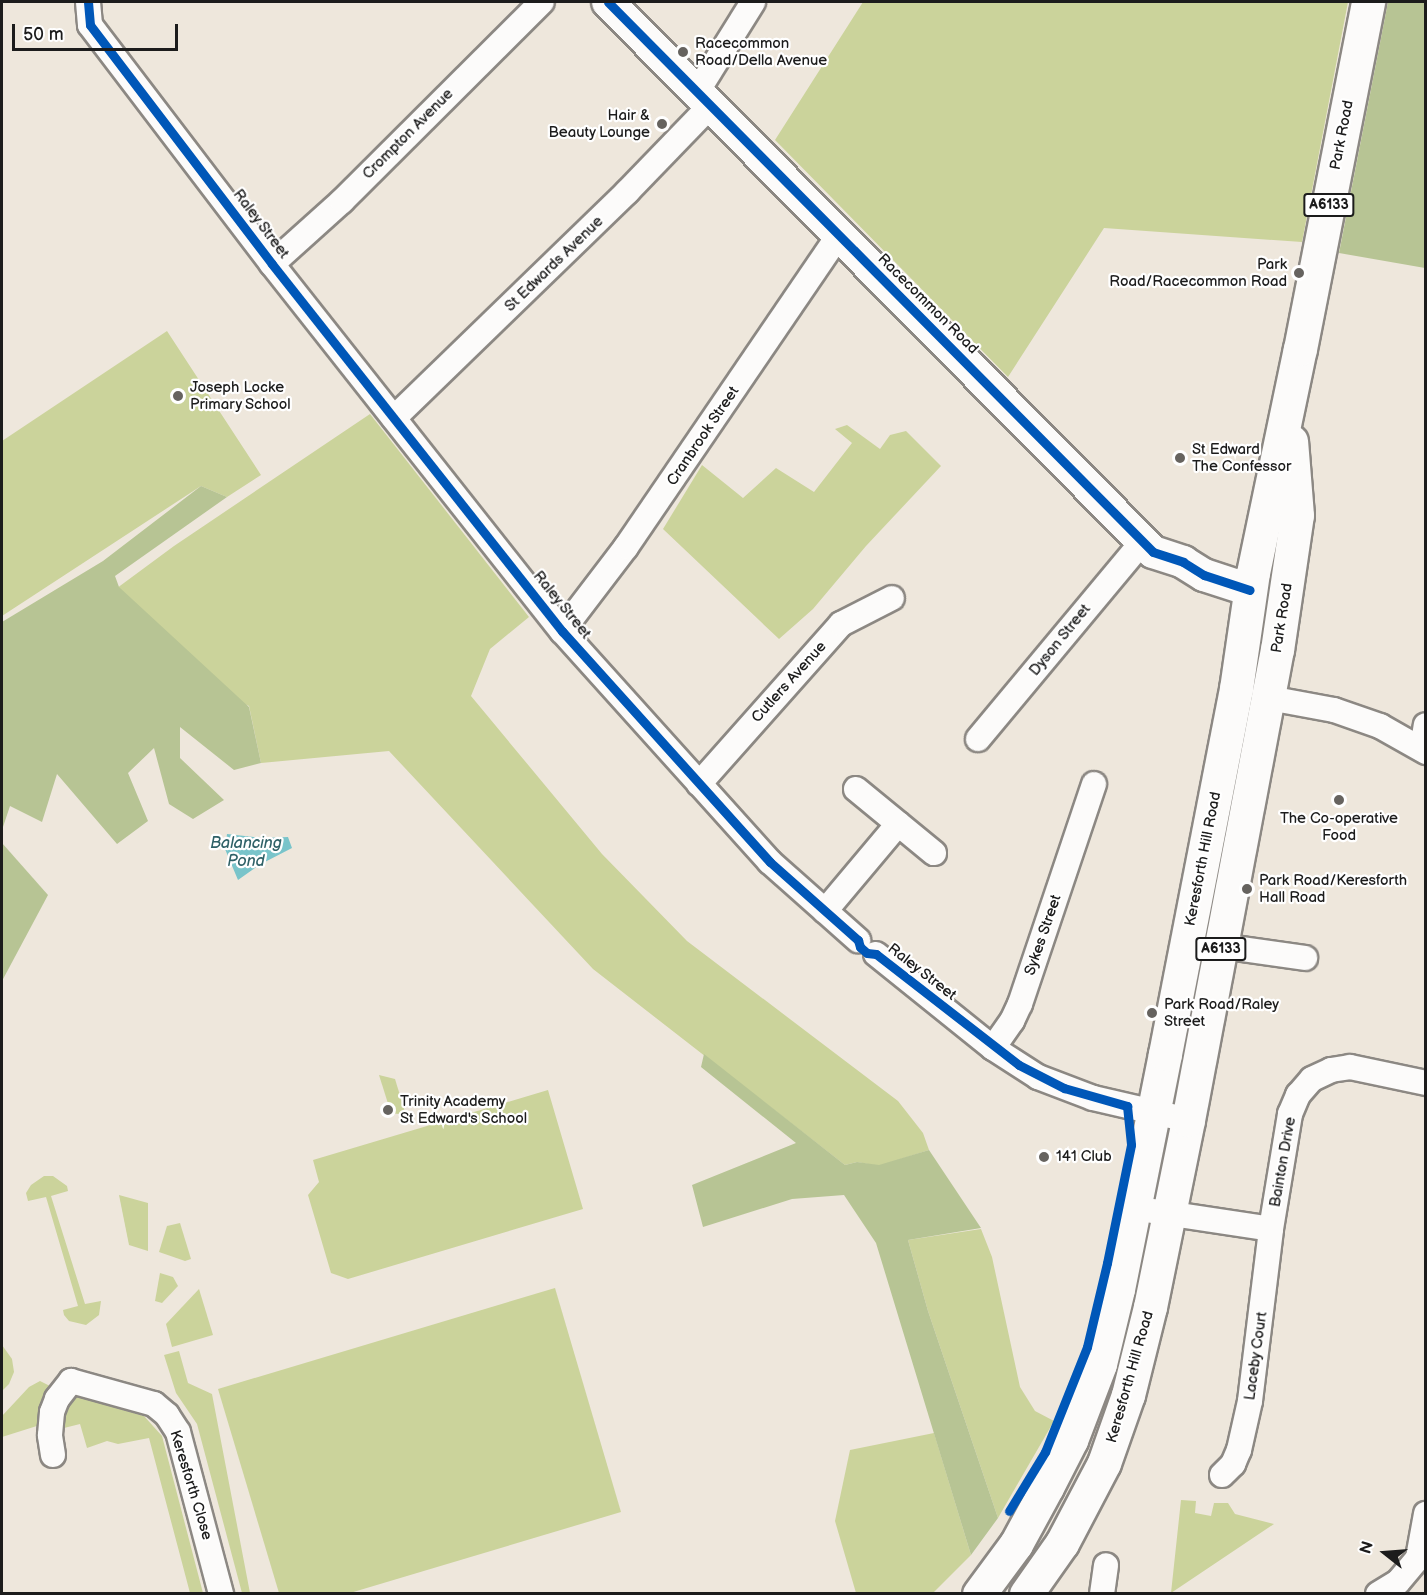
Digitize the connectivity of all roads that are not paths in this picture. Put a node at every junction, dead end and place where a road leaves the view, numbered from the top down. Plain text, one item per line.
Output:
1 (88, 2) edge
2 (542, 2) edge
3 (608, 2) edge
4 (753, 2) edge
5 (1368, 2) edge
6 (704, 99) junction
7 (838, 236) junction
8 (272, 264) junction
9 (1288, 409) junction
10 (394, 418) junction
11 (1142, 542) junction
12 (1252, 581) junction
13 (1286, 588) junction
14 (892, 598) dead end
15 (562, 631) junction
16 (1237, 682) junction
17 (1270, 690) junction
18 (1425, 725) edge
19 (978, 739) dead end
20 (1424, 751) edge
21 (699, 784) junction
22 (1094, 784) dead end
23 (856, 789) dead end
24 (898, 824) junction
25 (934, 853) dead end
26 (825, 911) junction
27 (1221, 946) junction
28 (1305, 958) dead end
29 (993, 1048) junction
30 (1425, 1083) edge
31 (1154, 1112) junction
32 (1188, 1120) junction
33 (1135, 1208) junction
34 (1169, 1214) junction
35 (1271, 1229) junction
36 (53, 1455) dead end
37 (1222, 1476) dead end
38 (1425, 1514) edge
39 (1106, 1565) dead end
40 (1004, 1587) edge
41 (221, 1593) edge
42 (1102, 1593) edge
43 (1378, 1593) edge

1 - 8 street, Raley Street
2 - 8 street, Crompton Avenue
3 - 6 street, Racecommon Road
4 - 6 street, St Edwards Avenue
5 - 9 highway, Park Road / A6133
6 - 7 street, Racecommon Road
6 - 10 street, St Edwards Avenue
7 - 11 street, Racecommon Road
7 - 15 street, Cranbrook Street
8 - 10 street, Raley Street
9 - 12 highway, Park Road / A6133
9 - 13 highway, Park Road / A6133
10 - 15 street, Raley Street
11 - 12 street, Racecommon Road
11 - 19 street, Dyson Street
12 - 13 highway
12 - 16 highway, Park Road / A6133
13 - 17 highway, Park Road / A6133
14 - 21 street, Cutlers Avenue
15 - 21 street, Raley Street
16 - 17 highway
16 - 31 highway, Keresforth Hill Road / A6133
17 - 20 street
17 - 27 highway, Keresforth Hill Road / A6133
18 - 20 street
21 - 26 street, Raley Street
22 - 29 street, Sykes Street
23 - 24 street
24 - 25 street
24 - 26 street
26 - 29 street, Raley Street
27 - 28 street
27 - 32 highway, Keresforth Hill Road / A6133
29 - 31 street, Raley Street
30 - 35 street, Bainton Drive
31 - 32 street
31 - 33 highway, Keresforth Hill Road / A6133
32 - 34 highway, Keresforth Hill Road / A6133
33 - 34 street
33 - 40 highway, Keresforth Hill Road / A6133
34 - 35 street
34 - 40 highway, Keresforth Hill Road / A6133
35 - 37 street, Laceby Court
36 - 41 street, Keresforth Close
38 - 43 street
39 - 42 street

